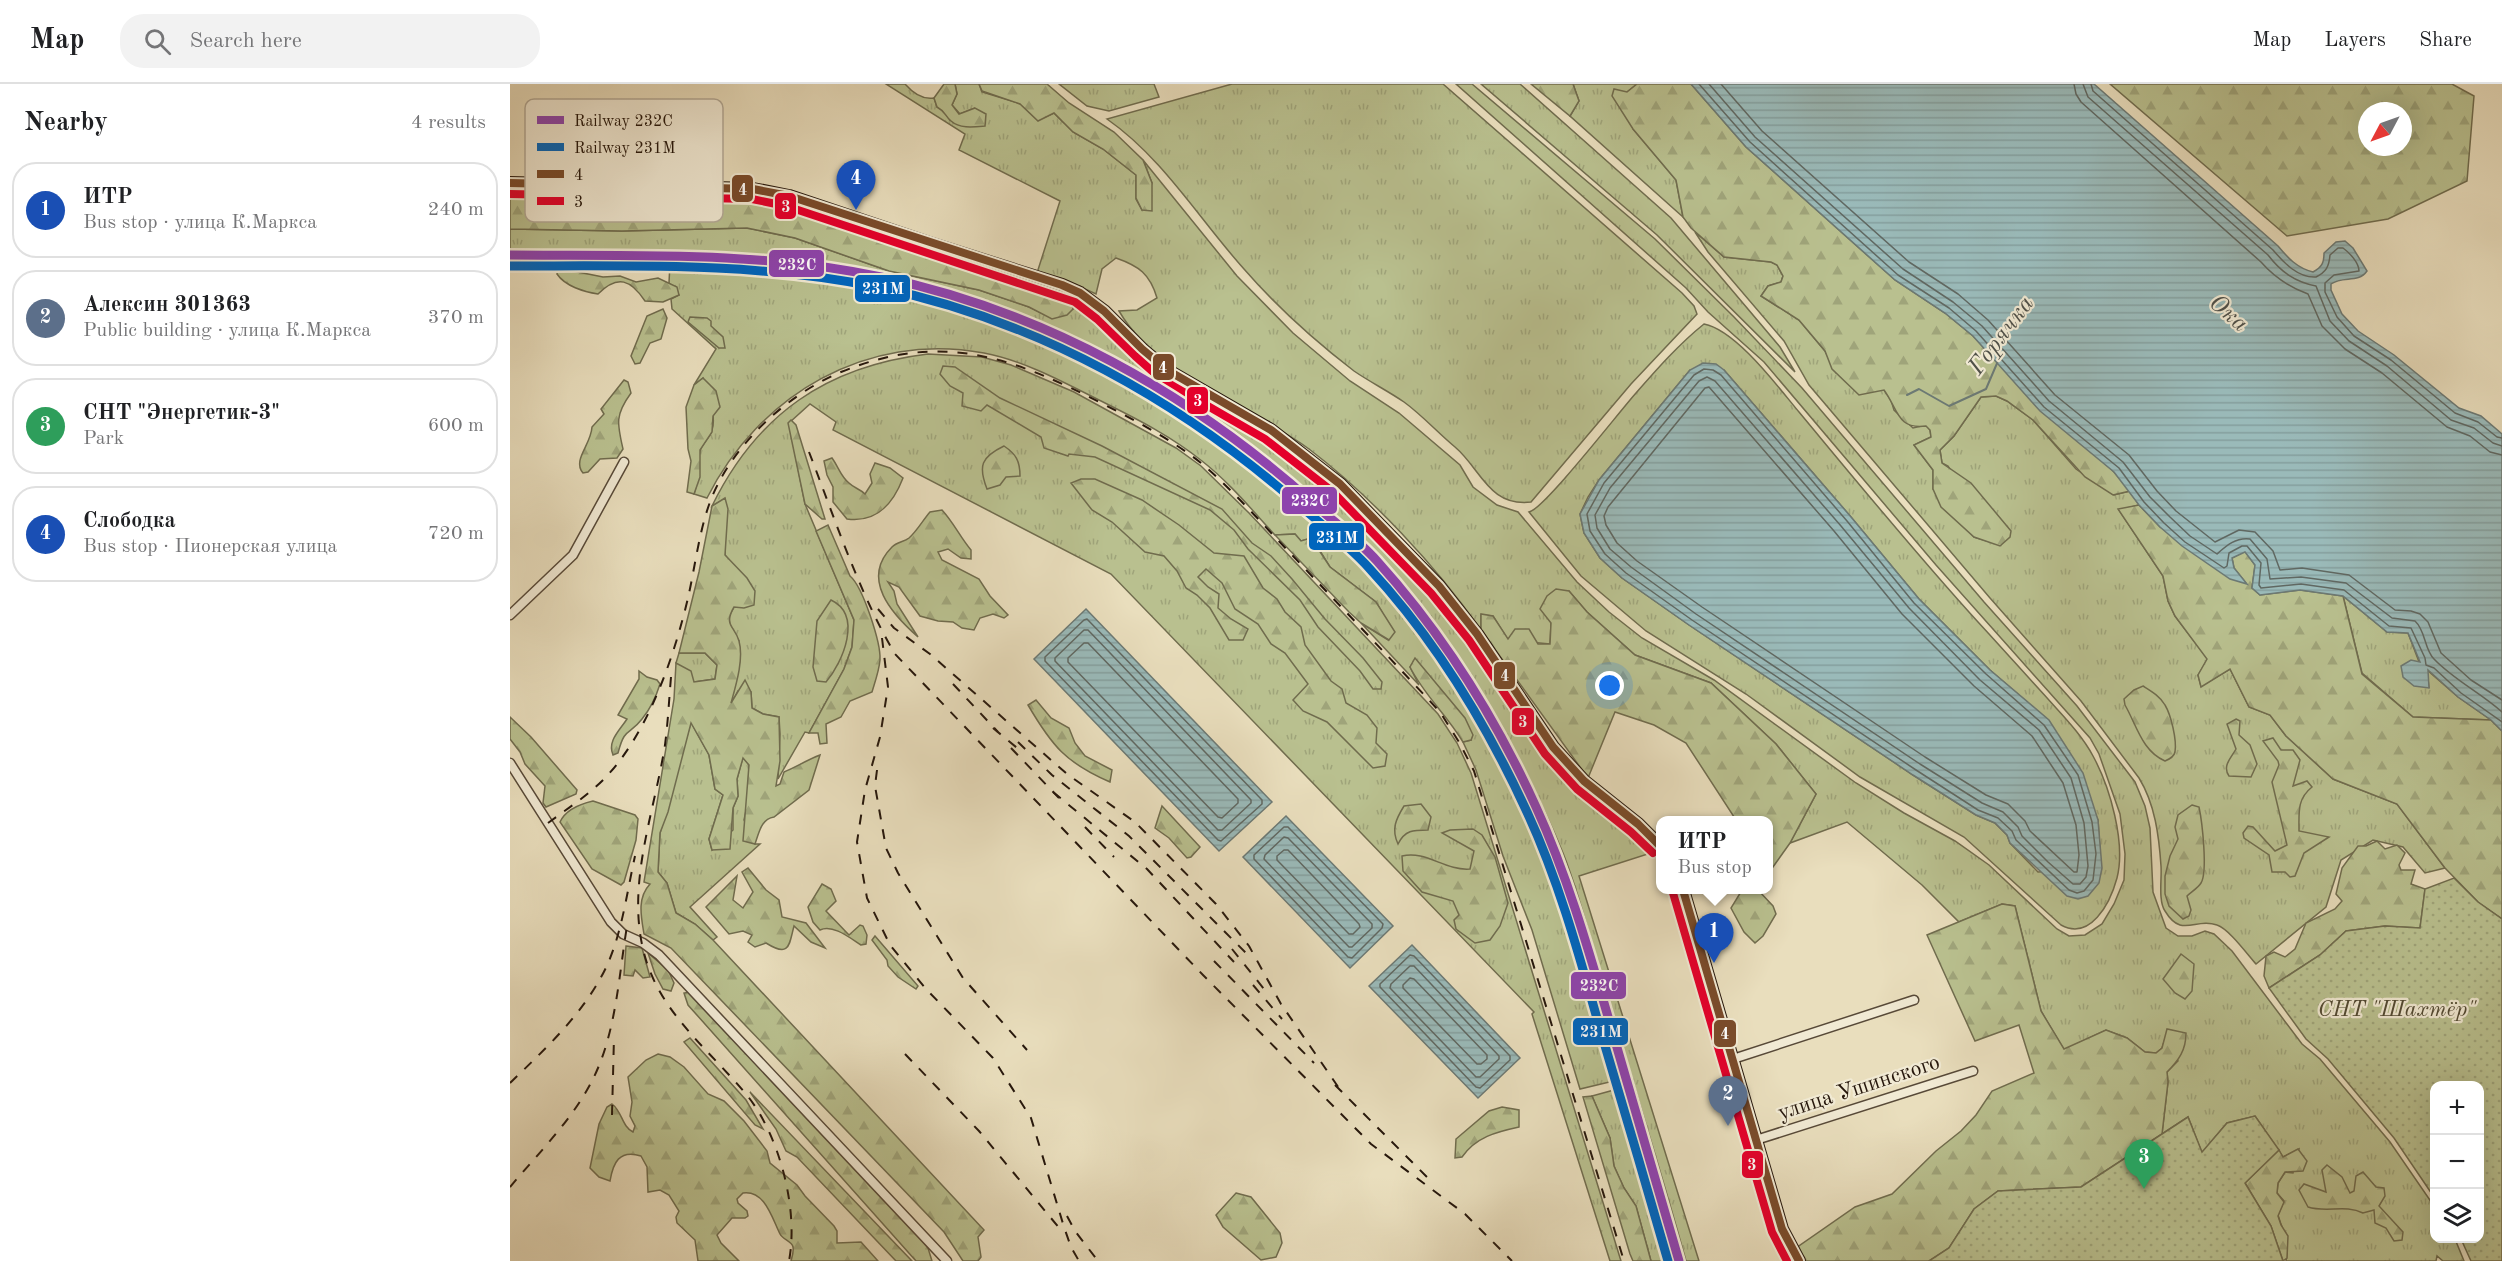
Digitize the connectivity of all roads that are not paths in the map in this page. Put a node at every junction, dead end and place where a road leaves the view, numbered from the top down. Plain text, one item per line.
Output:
1 (510, 183) edge
2 (525, 183) edge
3 (723, 188) edge
4 (624, 462) dead end
5 (510, 615) edge
6 (510, 763) edge
7 (1656, 842) edge
8 (1684, 894) edge
9 (1914, 1000) dead end
10 (1733, 1059) junction
11 (1973, 1071) dead end
12 (1756, 1140) junction
13 (947, 1261) edge
14 (1799, 1261) edge

1 - 2 main road
3 - 7 main road
4 - 5 street
6 - 13 street
8 - 10 main road
9 - 10 street
10 - 12 main road
11 - 12 street, улица Ушинского
12 - 14 main road

